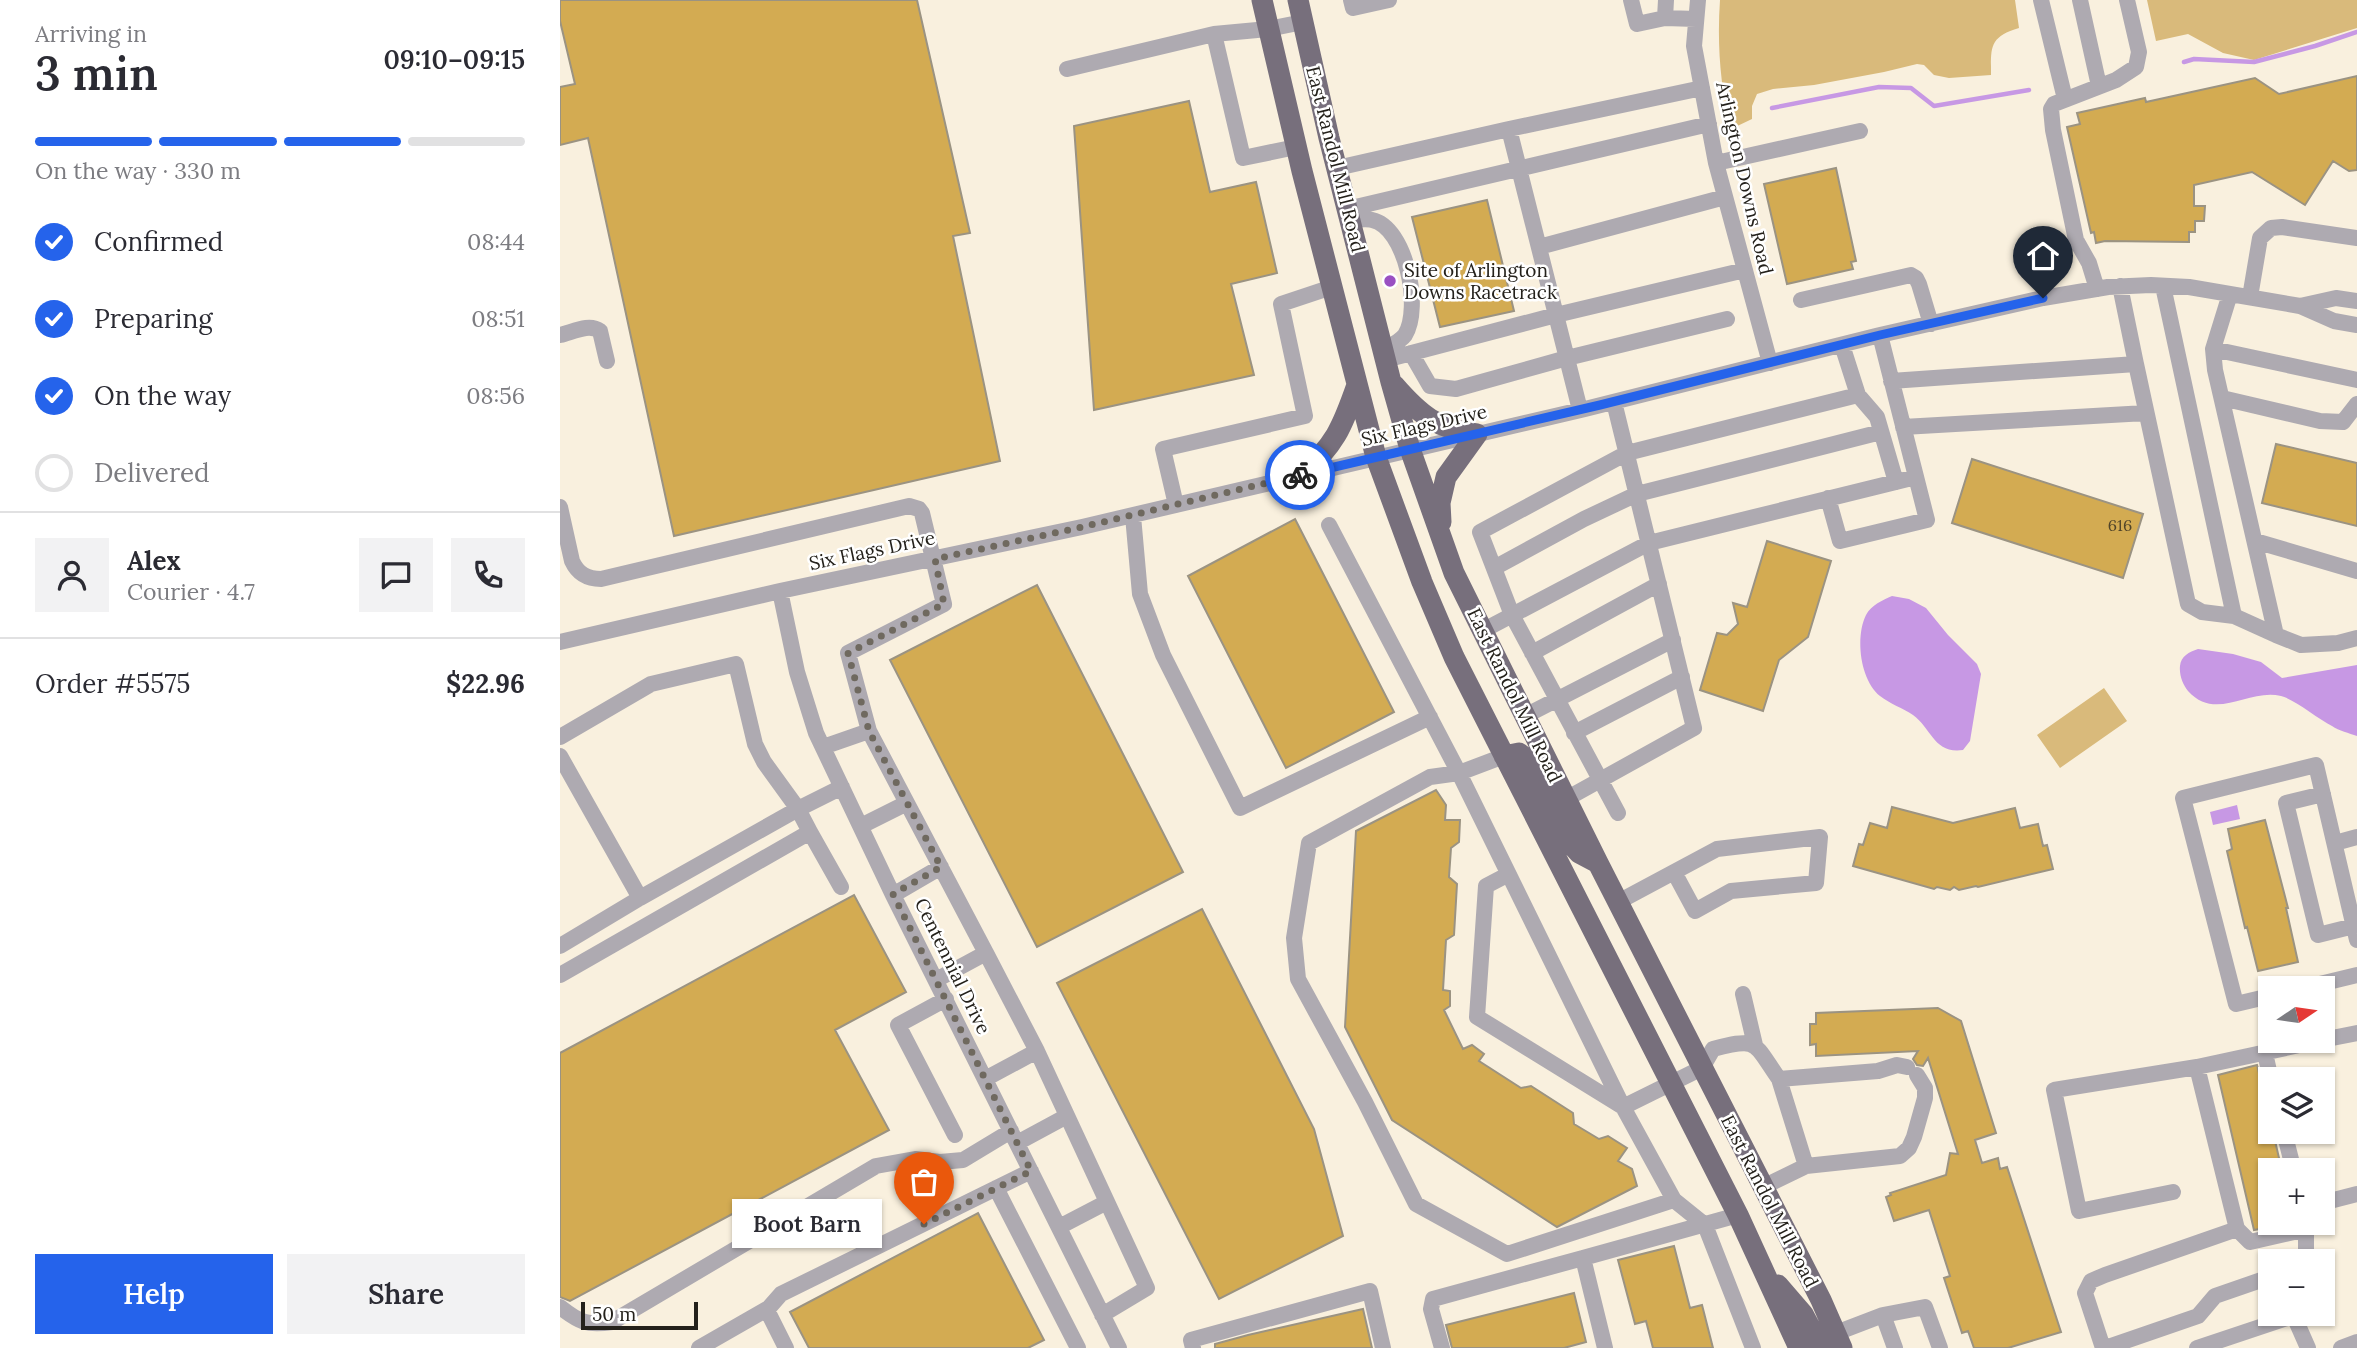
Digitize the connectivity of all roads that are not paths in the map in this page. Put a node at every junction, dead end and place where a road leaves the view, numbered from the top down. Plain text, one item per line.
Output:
1 (1262, 0) edge
2 (1298, 0) edge
3 (1351, 0) edge
4 (1389, 0) edge
5 (1631, 0) edge
6 (1666, 0) edge
7 (1698, 0) edge
8 (2041, 0) edge
9 (2080, 0) edge
10 (2127, 0) edge
11 (1665, 18) junction
12 (1696, 19) junction
13 (1303, 22) junction
14 (1268, 29) junction
15 (1214, 34) junction
16 (1067, 68) dead end
17 (2099, 86) junction
18 (1702, 88) junction
19 (2065, 99) junction
20 (1709, 124) junction
21 (1509, 129) junction
22 (1860, 131) dead end
23 (1296, 147) junction
24 (1716, 163) junction
25 (1337, 168) junction
26 (1519, 168) junction
27 (1725, 197) junction
28 (1349, 215) junction
29 (2357, 238) edge
30 (1539, 247) junction
31 (1745, 270) junction
32 (2120, 286) junction
33 (2163, 286) junction
34 (1332, 287) junction
35 (2097, 289) junction
36 (2230, 294) junction
37 (2250, 297) junction
38 (1801, 300) dead end
39 (2357, 301) edge
40 (2300, 306) junction
41 (1556, 314) junction
42 (1727, 319) dead end
43 (1931, 324) junction
44 (2357, 325) edge
45 (560, 335) edge
46 (1880, 335) junction
47 (1842, 345) junction
48 (2213, 349) junction
49 (1411, 353) junction
50 (1384, 355) junction
51 (1567, 358) junction
52 (607, 362) dead end
53 (1770, 363) junction
54 (2136, 364) junction
55 (2357, 380) edge
56 (1891, 381) junction
57 (1391, 382) junction
58 (1357, 385) junction
59 (1858, 395) junction
60 (2222, 398) junction
61 (1614, 402) junction
62 (2357, 404) edge
63 (1580, 410) junction
64 (2146, 412) junction
65 (1903, 427) junction
66 (1881, 432) junction
67 (1477, 434) junction
68 (1410, 449) junction
69 (1627, 453) junction
70 (1376, 457) junction
71 (1300, 475) junction
72 (1916, 477) junction
73 (1896, 482) junction
74 (1637, 494) junction
75 (1828, 498) junction
76 (1177, 505) junction
77 (560, 507) edge
78 (1133, 516) junction
79 (1329, 525) dead end
80 (1441, 535) junction
81 (2255, 541) junction
82 (1649, 543) junction
83 (935, 559) junction
84 (1494, 568) junction
85 (2357, 571) edge
86 (1659, 584) junction
87 (780, 591) junction
88 (1512, 615) junction
89 (2234, 616) junction
90 (1482, 631) junction
91 (2276, 635) junction
92 (2357, 638) edge
93 (1673, 640) junction
94 (560, 642) edge
95 (1532, 653) junction
96 (1682, 677) junction
97 (1557, 700) junction
98 (1525, 716) junction
99 (1430, 717) junction
100 (869, 731) junction
101 (1574, 733) junction
102 (560, 737) edge
103 (823, 747) junction
104 (560, 756) edge
105 (1504, 756) junction
106 (1459, 773) junction
107 (1599, 781) junction
108 (842, 787) junction
109 (2323, 794) junction
110 (1566, 799) junction
111 (907, 803) junction
112 (797, 809) junction
113 (1618, 813) dead end
114 (861, 826) junction
115 (810, 832) junction
116 (2357, 837) edge
117 (2335, 843) junction
118 (1598, 863) junction
119 (941, 867) junction
120 (1674, 872) junction
121 (1507, 875) junction
122 (841, 887) dead end
123 (893, 894) junction
124 (640, 898) junction
125 (1618, 902) junction
126 (2356, 933) edge
127 (560, 946) edge
128 (986, 953) junction
129 (560, 975) edge
130 (2357, 975) edge
131 (936, 980) junction
132 (2335, 980) edge
133 (1743, 993) dead end
134 (946, 999) junction
135 (2258, 999) edge
136 (2357, 1033) edge
137 (2335, 1038) edge
138 (1755, 1045) junction
139 (1037, 1051) junction
140 (2260, 1054) edge
141 (2197, 1067) junction
142 (1702, 1068) junction
143 (985, 1079) junction
144 (1779, 1079) junction
145 (1671, 1083) junction
146 (1623, 1107) junction
147 (1067, 1116) junction
148 (954, 1135) dead end
149 (1014, 1137) junction
150 (1806, 1166) junction
151 (1031, 1171) junction
152 (1763, 1187) junction
153 (996, 1188) junction
154 (2174, 1192) dead end
155 (2357, 1194) edge
156 (1674, 1200) junction
157 (2335, 1200) edge
158 (1107, 1202) junction
159 (1738, 1215) junction
160 (1704, 1224) junction
161 (1059, 1227) junction
162 (2238, 1230) junction
163 (2274, 1235) edge
164 (1583, 1258) junction
165 (1766, 1275) junction
166 (2258, 1282) edge
167 (560, 1307) edge
168 (767, 1309) junction
169 (1102, 1315) junction
170 (1884, 1315) junction
171 (2261, 1326) edge
172 (2298, 1326) edge
173 (2357, 1342) edge
174 (1833, 1343) edge
175 (699, 1348) edge
176 (786, 1348) edge
177 (1078, 1348) edge
178 (1119, 1348) edge
179 (1193, 1348) edge
180 (1383, 1348) edge
181 (1442, 1348) edge
182 (1605, 1348) edge
183 (1754, 1348) edge
184 (1799, 1348) edge
185 (1895, 1348) edge
186 (1940, 1348) edge
187 (2104, 1348) edge
188 (2197, 1348) edge
189 (2308, 1348) edge
190 (2340, 1348) edge

1 - 14 main road, East Randol Mill Road
2 - 13 main road, East Randol Mill Road
3 - 4 street
5 - 11 street
6 - 11 street
7 - 12 street, Arlington Downs Road
8 - 19 street
9 - 17 street
10 - 17 street
11 - 12 street
12 - 18 street, Arlington Downs Road
13 - 14 street
13 - 25 main road, East Randol Mill Road
14 - 15 street
14 - 23 main road, East Randol Mill Road
15 - 16 street
15 - 23 street
17 - 19 street
18 - 20 street, Arlington Downs Road
18 - 21 street
19 - 35 street
20 - 24 street, Arlington Downs Road
20 - 26 street
21 - 25 street
21 - 26 street
22 - 24 street
23 - 34 main road, East Randol Mill Road
24 - 27 street, Arlington Downs Road
25 - 28 main road, East Randol Mill Road
26 - 28 street
26 - 30 street
27 - 30 street
27 - 31 street, Arlington Downs Road
28 - 50 main road, East Randol Mill Road
28 - 50 street
29 - 37 street
30 - 41 street
31 - 41 street
31 - 53 street, Arlington Downs Road
32 - 33 street, Six Flags Drive
32 - 35 street, Six Flags Drive
32 - 54 street
33 - 36 street, Six Flags Drive
33 - 89 street
34 - 58 main road, East Randol Mill Road
34 - 76 street
35 - 43 street, Six Flags Drive
36 - 37 street, Six Flags Drive
36 - 48 street
37 - 40 street, Six Flags Drive
38 - 43 street
39 - 40 street, Six Flags Drive
40 - 44 street, Six Flags Drive
41 - 49 street
41 - 51 street
42 - 51 street
43 - 46 street, Six Flags Drive
45 - 52 street
46 - 47 street, Six Flags Drive
46 - 56 street
47 - 53 street, Six Flags Drive
47 - 59 street
48 - 55 street
48 - 60 street
49 - 50 street
49 - 51 street
50 - 57 main road, East Randol Mill Road
51 - 63 street
53 - 61 street, Six Flags Drive
54 - 56 street
54 - 64 street
56 - 65 street
57 - 67 main road
57 - 68 main road, East Randol Mill Road
58 - 70 main road, East Randol Mill Road
58 - 71 main road
59 - 66 street
59 - 69 street
60 - 62 street
60 - 81 street
61 - 63 street, Six Flags Drive
61 - 69 street
63 - 67 street, Six Flags Drive
64 - 65 street
64 - 89 street
65 - 72 street
66 - 73 street
66 - 74 street
67 - 68 street, Six Flags Drive
67 - 80 main road
68 - 70 street, Six Flags Drive
68 - 80 main road, East Randol Mill Road
69 - 74 street
69 - 84 street
70 - 71 street, Six Flags Drive
70 - 105 main road, East Randol Mill Road
71 - 76 street, Six Flags Drive
72 - 73 street
72 - 75 street
73 - 75 street
74 - 82 street
74 - 84 street
75 - 82 street
76 - 78 street, Six Flags Drive
77 - 83 street
78 - 83 street, Six Flags Drive
78 - 99 street
79 - 99 street
80 - 90 main road, East Randol Mill Road
81 - 85 street
81 - 91 street
82 - 86 street
82 - 88 street
83 - 87 street, Six Flags Drive
83 - 100 street
84 - 88 street
86 - 93 street
86 - 95 street
87 - 94 street, Six Flags Drive
87 - 103 street, Centennial Drive
88 - 90 street
88 - 95 street
89 - 91 street
90 - 98 main road, East Randol Mill Road
91 - 92 street
93 - 96 street
93 - 97 street
95 - 97 street
96 - 101 street
96 - 107 street
97 - 98 street
97 - 101 street
98 - 110 main road, East Randol Mill Road
99 - 106 street
100 - 103 street
100 - 111 street
101 - 107 street
102 - 112 street
103 - 108 street, Centennial Drive
104 - 124 street
105 - 106 street
105 - 118 main road
105 - 145 main road, East Randol Mill Road
106 - 121 street
106 - 156 street
107 - 110 street
107 - 113 street
108 - 112 street
108 - 114 street, Centennial Drive
109 - 117 street
109 - 126 street
109 - 135 street
110 - 118 main road, East Randol Mill Road
111 - 114 street
111 - 119 street
112 - 115 street
112 - 124 street
114 - 123 street, Centennial Drive
115 - 122 street
115 - 129 street
116 - 117 street
117 - 126 street
118 - 125 main road, East Randol Mill Road
119 - 123 street
119 - 128 street
120 - 120 street
120 - 125 street
121 - 146 street
121 - 146 street
123 - 131 street, Centennial Drive
124 - 127 street
125 - 142 main road, East Randol Mill Road
128 - 131 street
128 - 139 street
130 - 132 street
131 - 134 street, Centennial Drive
133 - 138 street
134 - 143 street, Centennial Drive
134 - 148 street
136 - 137 street
138 - 142 street
138 - 144 street
139 - 143 street
139 - 147 street
140 - 141 street
141 - 154 street
141 - 162 street
142 - 145 street
142 - 152 main road, East Randol Mill Road
143 - 149 street, Centennial Drive
144 - 150 street
144 - 150 street
145 - 146 street
145 - 159 main road, East Randol Mill Road
146 - 156 street
147 - 149 street
147 - 158 street
149 - 151 street, Centennial Drive
149 - 167 street
150 - 152 street
151 - 153 street
151 - 161 street, Centennial Drive
152 - 174 main road, East Randol Mill Road
153 - 168 street
153 - 177 street
155 - 157 street
156 - 160 street
158 - 161 street
158 - 169 street
159 - 160 street
159 - 165 main road, East Randol Mill Road
160 - 164 street
160 - 183 street
161 - 169 street, Centennial Drive
162 - 163 street
162 - 187 street
164 - 181 street
164 - 182 street
165 - 174 main road
165 - 184 main road, East Randol Mill Road
166 - 187 street
168 - 175 street
168 - 176 street
169 - 178 street, Centennial Drive
170 - 174 street
170 - 185 street
170 - 186 street
171 - 188 street
172 - 189 street
173 - 190 street
179 - 180 street

